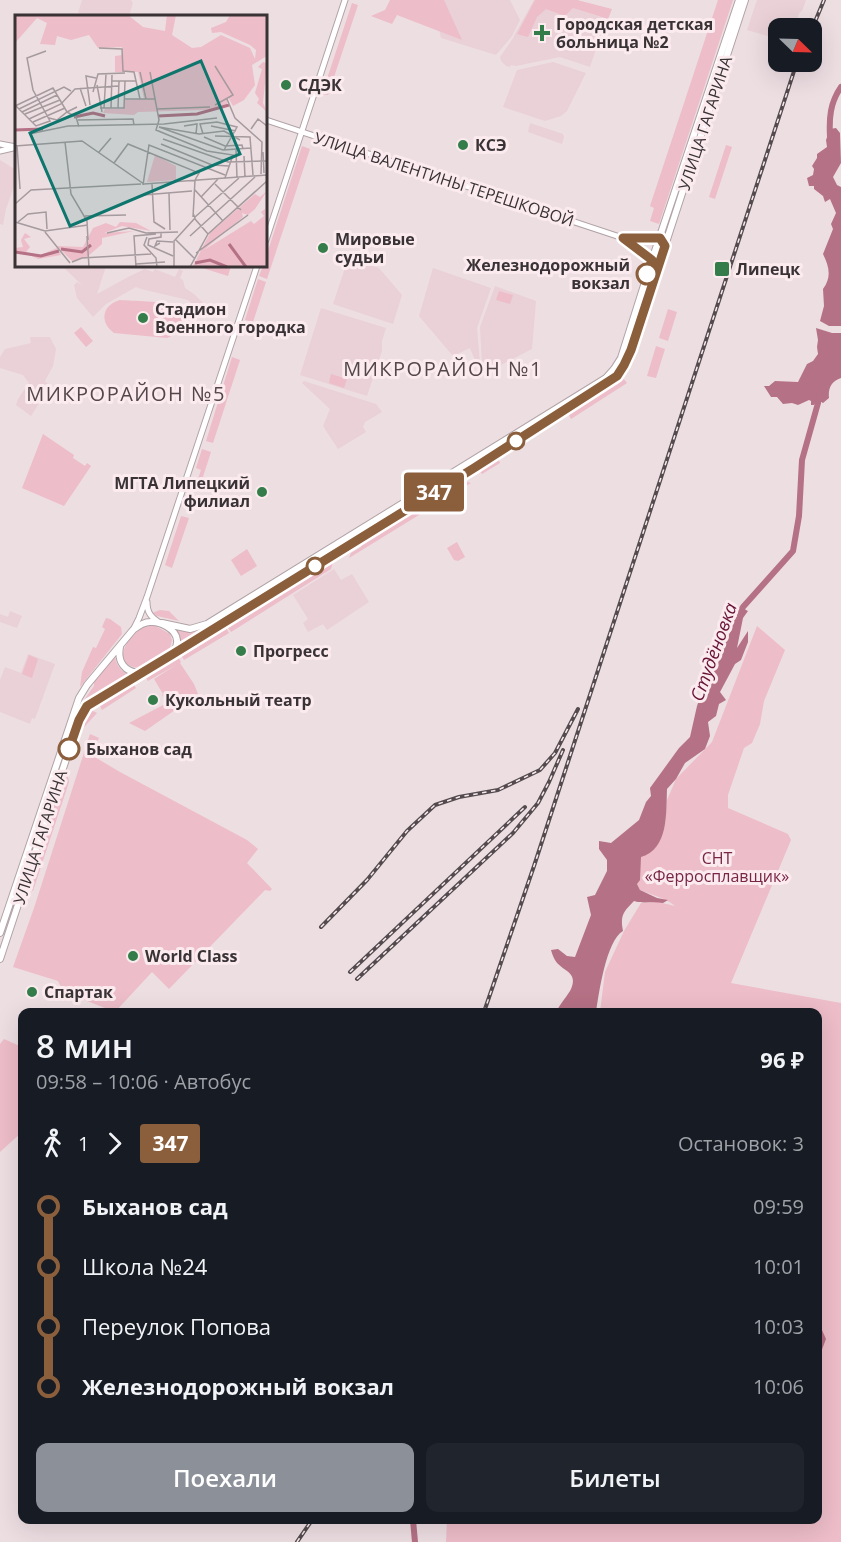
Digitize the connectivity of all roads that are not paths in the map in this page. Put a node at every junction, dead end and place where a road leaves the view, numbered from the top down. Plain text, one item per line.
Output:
1 (345, 0) edge
2 (739, 0) edge
3 (745, 0) edge
4 (705, 113) junction
5 (267, 120) edge
6 (302, 132) junction
7 (0, 144) edge
8 (15, 147) edge
9 (0, 151) edge
10 (267, 237) edge
11 (645, 238) junction
12 (660, 238) junction
13 (626, 239) junction
14 (665, 246) junction
15 (641, 251) junction
16 (662, 255) junction
17 (652, 260) junction
18 (257, 267) edge
19 (544, 419) junction
20 (147, 597) junction
21 (161, 623) junction
22 (133, 630) junction
23 (121, 644) junction
24 (173, 654) junction
25 (140, 673) junction
26 (23, 863) junction
27 (31, 866) junction
28 (0, 933) edge
29 (0, 959) edge

1 - 6 main road
2 - 4 main road, УЛИЦА ГАГАРИНА
3 - 4 main road, УЛИЦА ГАГАРИНА
4 - 12 main road, УЛИЦА ГАГАРИНА
4 - 14 main road, УЛИЦА ГАГАРИНА
5 - 6 main road, УЛИЦА ВАЛЕНТИНЫ ТЕРЕШКОВОЙ
6 - 10 main road
6 - 13 main road, УЛИЦА ВАЛЕНТИНЫ ТЕРЕШКОВОЙ
7 - 8 main road
8 - 9 main road
11 - 12 main road
11 - 13 main road
11 - 15 main road
12 - 14 main road
12 - 17 main road, УЛИЦА ГАГАРИНА
13 - 15 main road
14 - 16 main road, УЛИЦА ГАГАРИНА
15 - 17 main road
16 - 17 main road
16 - 19 main road
17 - 19 main road
18 - 20 main road
19 - 21 main road
19 - 24 main road
20 - 21 main road
20 - 22 main road
21 - 22 main road
21 - 24 main road
22 - 23 main road
23 - 25 main road
23 - 26 main road, УЛИЦА ГАГАРИНА
24 - 25 main road
25 - 27 main road, УЛИЦА ГАГАРИНА
26 - 27 main road
26 - 28 main road, УЛИЦА ГАГАРИНА
27 - 29 main road, УЛИЦА ГАГАРИНА

